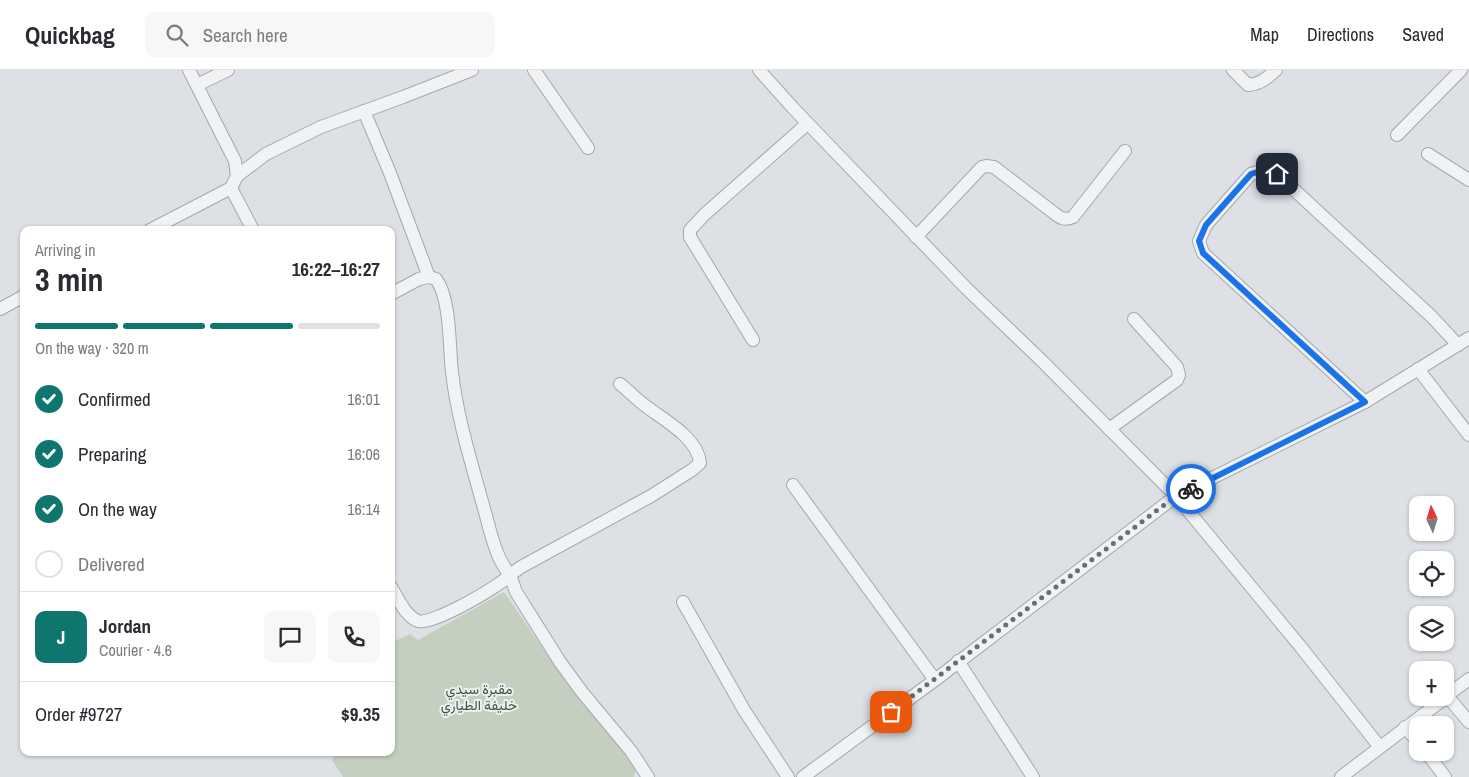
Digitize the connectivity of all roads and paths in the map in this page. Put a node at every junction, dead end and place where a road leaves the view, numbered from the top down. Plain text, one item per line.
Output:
1 (189, 70) edge
2 (228, 70) edge
3 (472, 70) edge
4 (534, 70) edge
5 (759, 70) edge
6 (1234, 70) edge
7 (1276, 70) edge
8 (1461, 70) edge
9 (197, 85) junction
10 (364, 111) junction
11 (807, 124) junction
12 (1398, 135) dead end
13 (588, 148) dead end
14 (1125, 151) dead end
15 (1428, 154) dead end
16 (237, 176) junction
17 (1469, 180) edge
18 (231, 188) junction
19 (158, 226) edge
20 (251, 226) edge
21 (916, 237) junction
22 (429, 278) junction
23 (395, 292) edge
24 (20, 298) edge
25 (0, 309) edge
26 (1134, 319) dead end
27 (753, 340) dead end
28 (1464, 341) edge
29 (1418, 369) junction
30 (620, 384) dead end
31 (1365, 402) junction
32 (1109, 429) junction
33 (1469, 435) edge
34 (793, 485) dead end
35 (1176, 496) junction
36 (510, 575) junction
37 (395, 593) edge
38 (683, 602) dead end
39 (958, 661) junction
40 (1469, 679) edge
41 (935, 680) junction
42 (1454, 691) edge
43 (1434, 706) edge
44 (1454, 706) edge
45 (1469, 722) edge
46 (1405, 727) junction
47 (1409, 732) edge
48 (1379, 746) junction
49 (1433, 761) edge
50 (648, 777) edge
51 (788, 777) edge
52 (803, 777) edge
53 (1033, 777) edge
54 (1341, 777) edge
55 (1446, 777) edge

1 - 9 street
2 - 9 street
3 - 10 street
4 - 13 street
5 - 11 street
6 - 7 street
8 - 12 street
9 - 16 street
10 - 16 street
10 - 22 street
11 - 21 street
11 - 27 street
14 - 21 street
15 - 17 street
16 - 18 street
18 - 19 street
18 - 20 street
21 - 32 street
22 - 23 street
22 - 36 street
24 - 25 street
26 - 32 street
28 - 29 street
28 - 31 street
29 - 31 street
29 - 33 street
30 - 36 street
31 - 35 street
32 - 35 street
34 - 41 street
35 - 39 street
35 - 48 street
36 - 37 street
36 - 50 street
38 - 51 street
39 - 41 street
39 - 53 street
40 - 42 street
41 - 52 street
43 - 46 street
44 - 45 street
46 - 47 street
46 - 48 street
48 - 54 street
49 - 55 street

